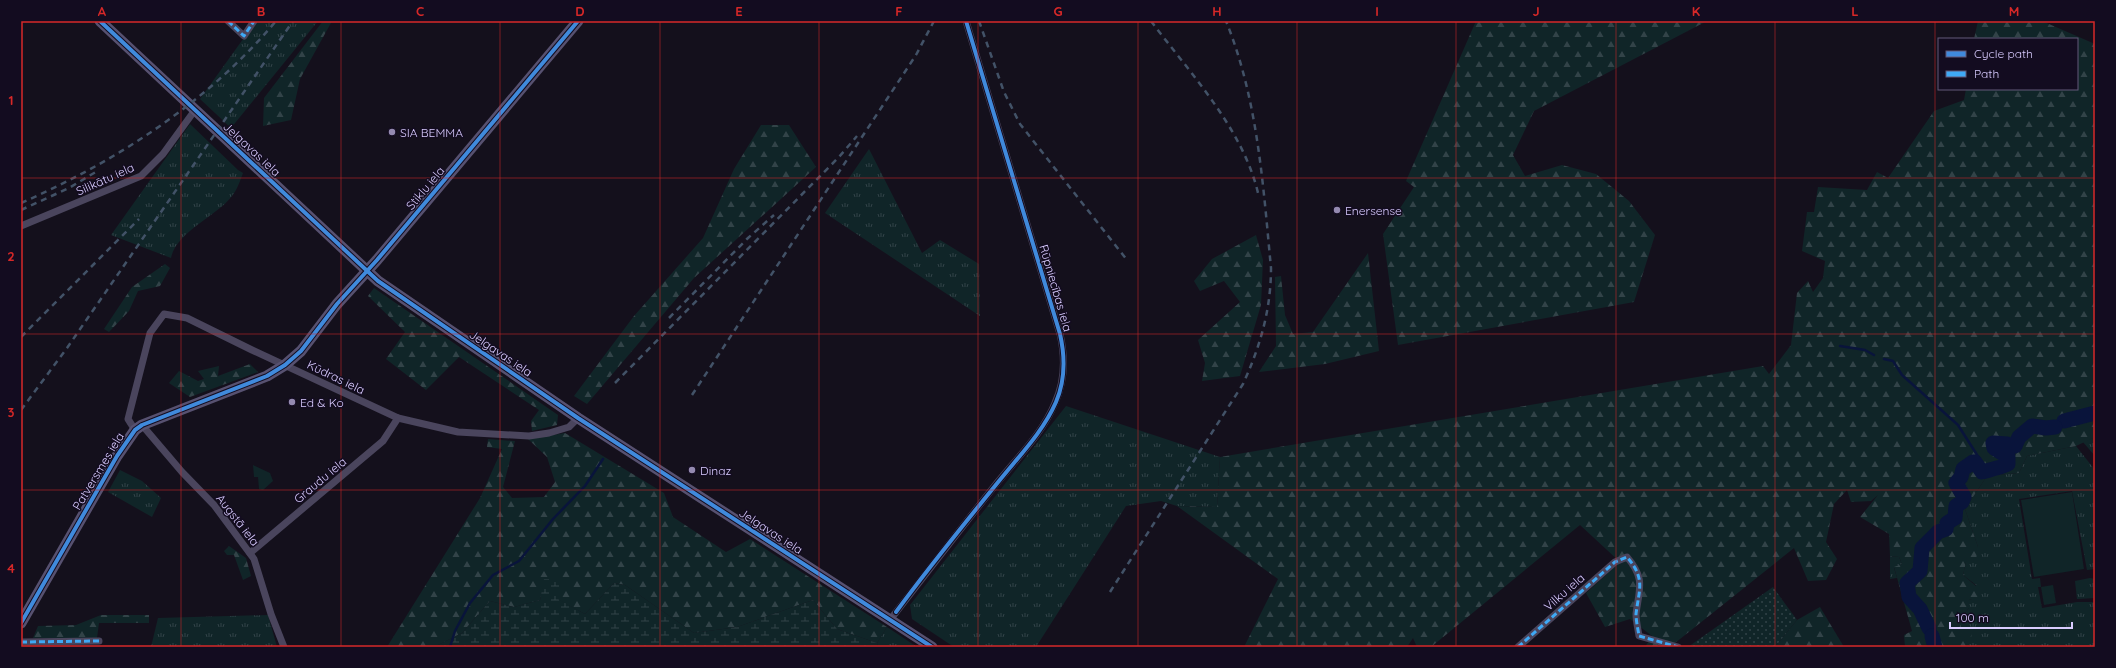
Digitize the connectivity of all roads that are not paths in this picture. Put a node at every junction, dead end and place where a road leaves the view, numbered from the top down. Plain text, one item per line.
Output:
1 (100, 21) edge
2 (228, 21) edge
3 (254, 21) edge
4 (578, 21) edge
5 (966, 21) edge
6 (195, 110) junction
7 (21, 226) edge
8 (368, 271) junction
9 (286, 365) junction
10 (398, 418) junction
11 (578, 418) junction
12 (139, 427) junction
13 (250, 553) junction
14 (890, 620) junction
15 (21, 623) edge
16 (99, 641) dead end
17 (21, 642) edge
18 (284, 647) edge
19 (932, 647) edge
20 (1518, 647) edge
21 (1678, 647) edge

1 - 6 street, Jelgavas iela
2 - 3 street
4 - 8 street, Stiklu iela
5 - 14 street, Rūpniecības iela
6 - 7 street, Silikātu iela
6 - 8 street, Jelgavas iela
8 - 9 street, Stiklu iela
8 - 11 street, Jelgavas iela
9 - 10 street, Kūdras iela
9 - 12 street
9 - 12 street, Kūdras iela
10 - 11 street, Kūdras iela
10 - 13 street, Graudu iela
11 - 14 street, Jelgavas iela
12 - 13 street, Augstā iela
12 - 15 street, Patversmes iela
13 - 18 street, Augstā iela
14 - 19 street, Jelgavas iela
16 - 17 street
20 - 21 street, Vilku iela

